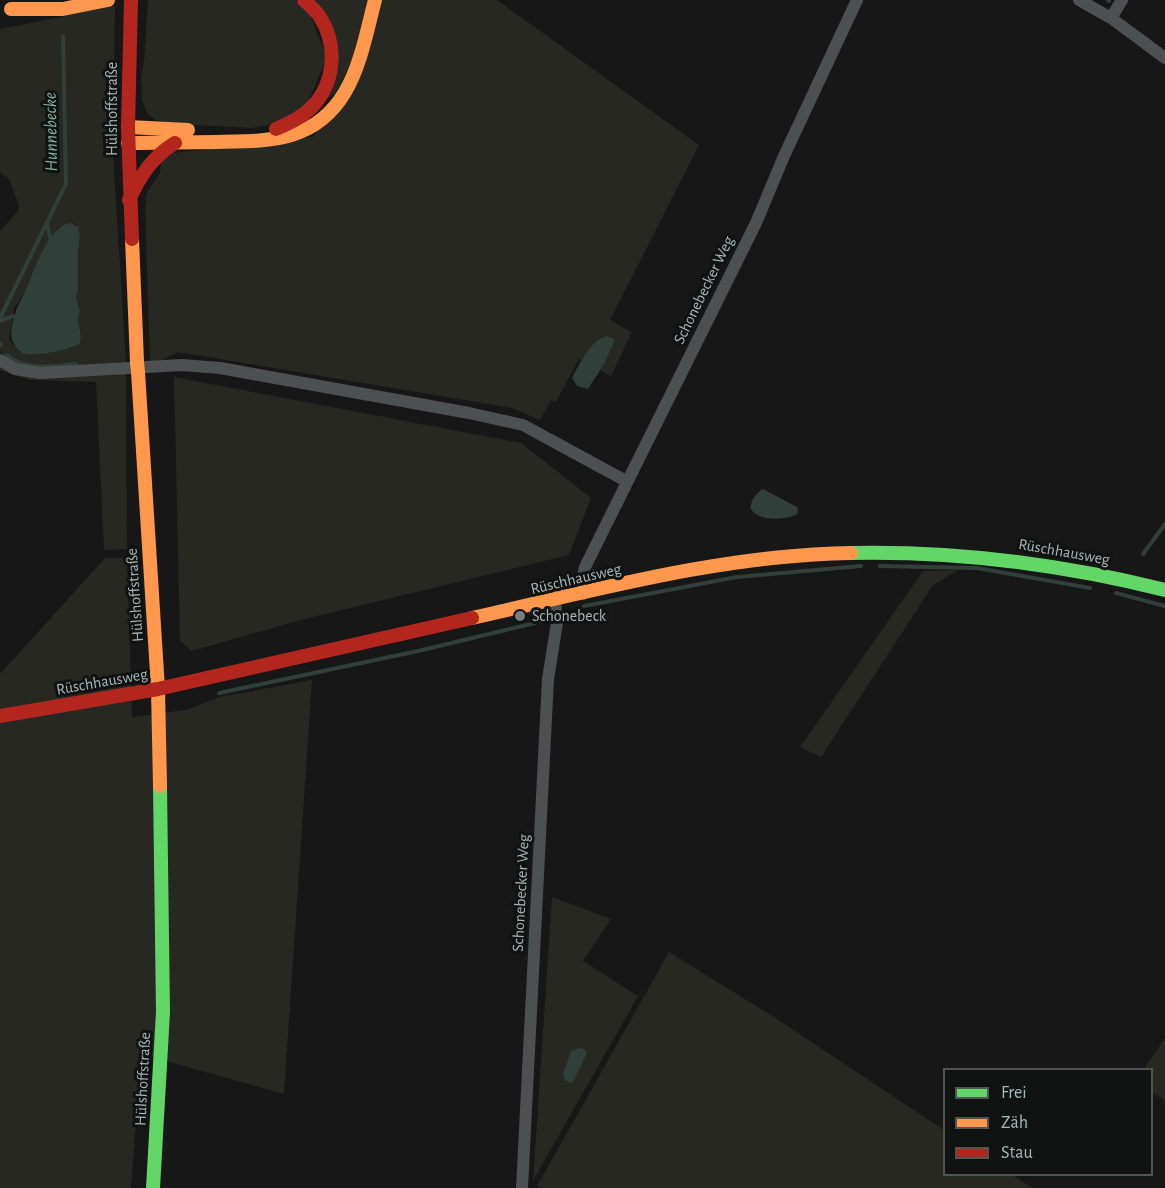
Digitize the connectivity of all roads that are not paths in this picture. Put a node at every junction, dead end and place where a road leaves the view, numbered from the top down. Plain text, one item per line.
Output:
1 (56, 0) edge
2 (108, 0) edge
3 (131, 0) edge
4 (304, 0) edge
5 (375, 0) edge
6 (857, 0) edge
7 (1079, 0) edge
8 (1122, 0) edge
9 (6, 10) edge
10 (1111, 18) junction
11 (1165, 58) edge
12 (128, 127) junction
13 (128, 143) junction
14 (176, 143) junction
15 (129, 200) junction
16 (0, 360) edge
17 (626, 481) junction
18 (1165, 590) edge
19 (583, 594) junction
20 (555, 600) junction
21 (158, 689) junction
22 (0, 716) edge
23 (153, 1188) edge
24 (522, 1188) edge

1 - 9 main road
2 - 9 main road
3 - 12 main road, Hülshoffstraße
4 - 12 main road
5 - 14 main road
6 - 17 street, Schonebecker Weg
7 - 10 street
8 - 10 street
10 - 11 street
12 - 13 main road, Hülshoffstraße
13 - 14 main road
13 - 15 main road, Hülshoffstraße
14 - 15 main road
15 - 21 main road, Hülshoffstraße
16 - 17 street
17 - 19 street, Schonebecker Weg
18 - 19 main road, Rüschhausweg
19 - 20 main road, Rüschhausweg
20 - 21 main road, Rüschhausweg
20 - 24 street, Schonebecker Weg
21 - 22 main road, Rüschhausweg
21 - 23 main road, Hülshoffstraße

